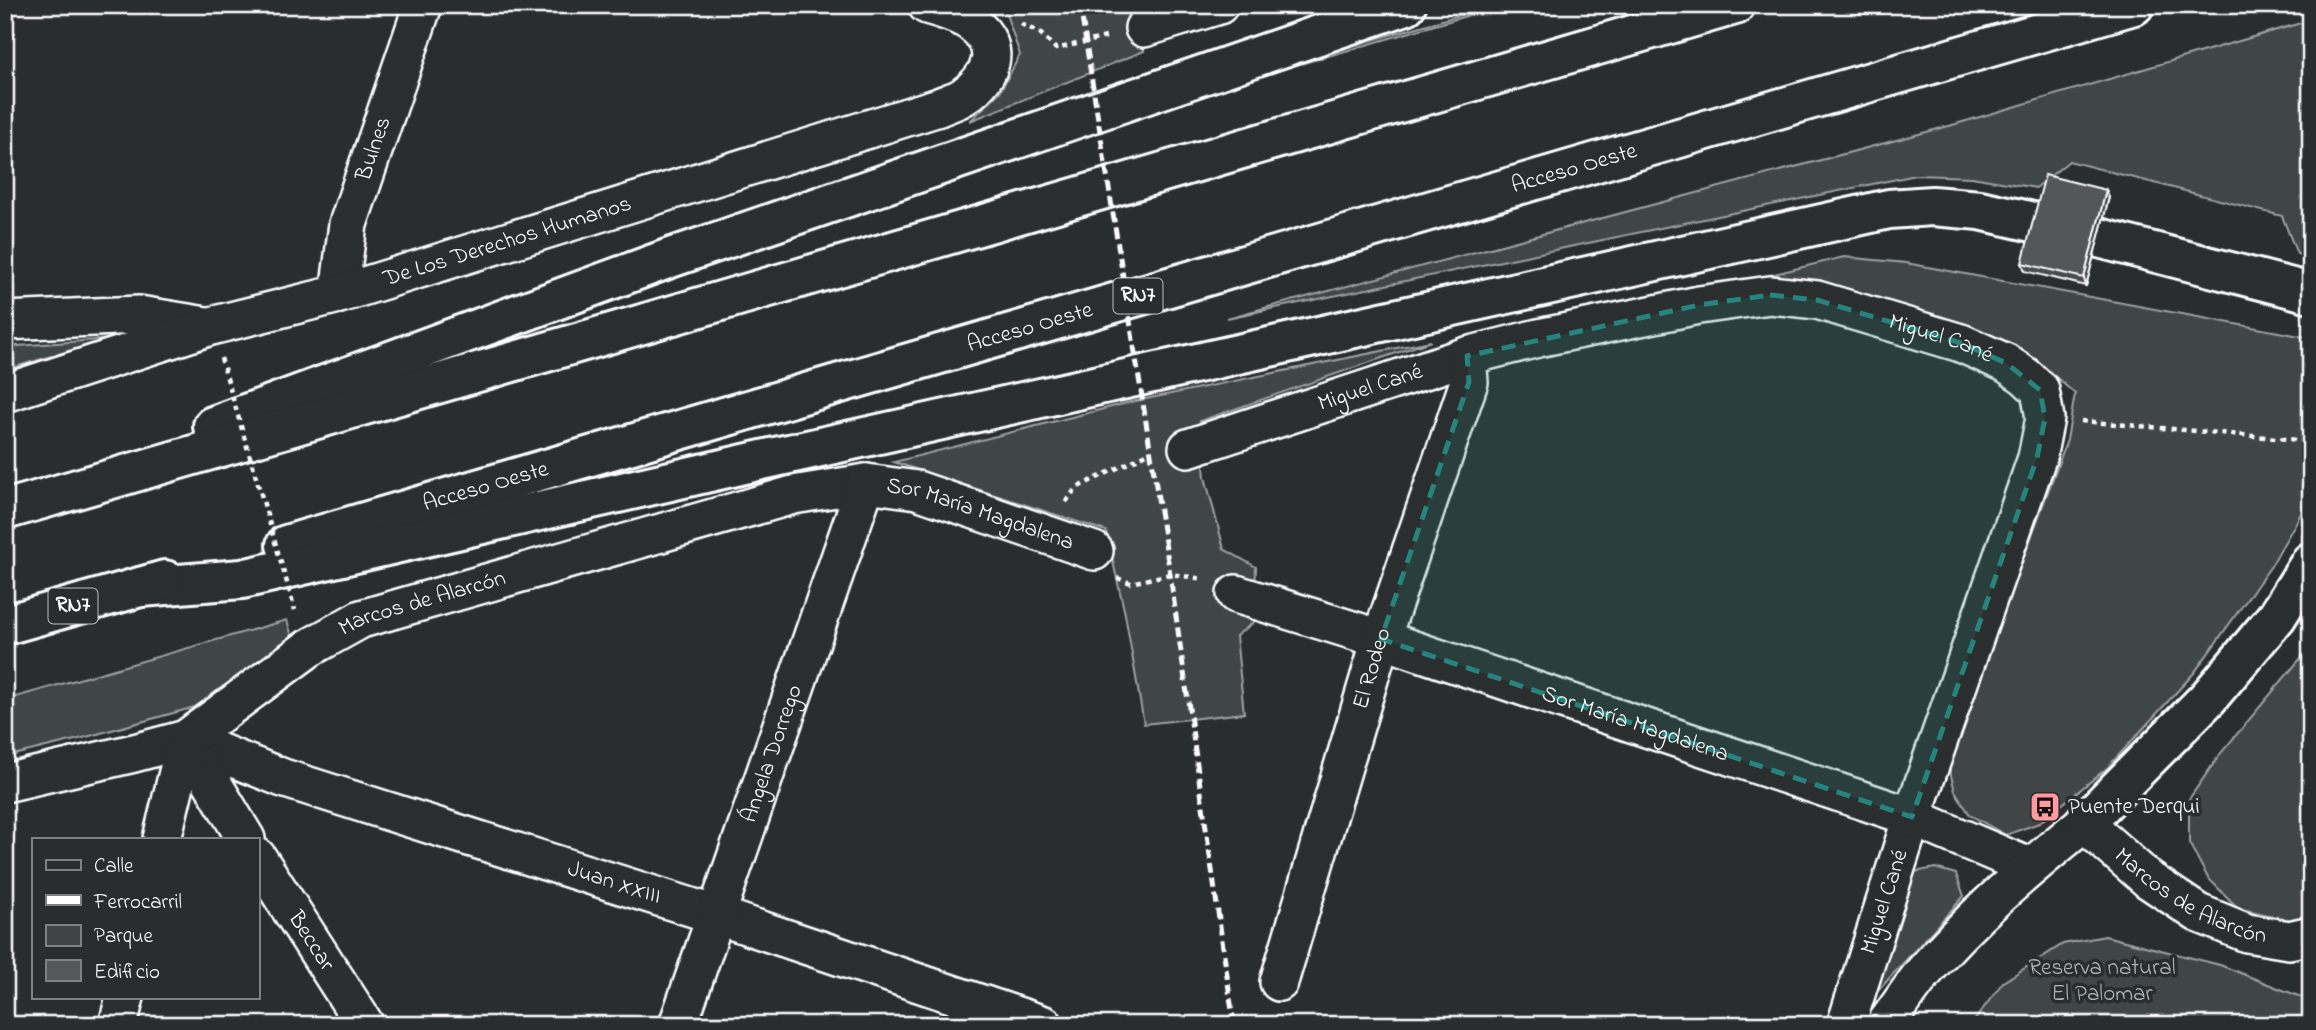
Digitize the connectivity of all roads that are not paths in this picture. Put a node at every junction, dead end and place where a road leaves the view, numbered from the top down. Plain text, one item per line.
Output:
1 (423, 5) edge
2 (927, 5) edge
3 (1219, 5) edge
4 (1406, 5) edge
5 (1735, 5) edge
6 (2134, 5) edge
7 (1143, 28) road end
8 (2311, 293) edge
9 (339, 294) junction
10 (5, 321) edge
11 (216, 342) junction
12 (1467, 356) junction
13 (5, 393) edge
14 (1188, 448) road end
15 (111, 480) junction
16 (866, 483) junction
17 (5, 510) edge
18 (1094, 551) road end
19 (2311, 562) edge
20 (141, 587) junction
21 (1236, 594) road end
22 (5, 625) edge
23 (1381, 639) junction
24 (186, 739) junction
25 (5, 783) edge
26 (1912, 817) junction
27 (2084, 822) junction
28 (162, 838) edge
29 (245, 838) edge
30 (259, 860) edge
31 (2029, 867) junction
32 (716, 915) junction
33 (2311, 935) edge
34 (1279, 982) dead end
35 (125, 998) edge
36 (118, 1025) edge
37 (365, 1025) edge
38 (678, 1025) edge
39 (1044, 1025) edge
40 (1846, 1025) edge
41 (1885, 1025) edge

1 - 9 street, Bulnes
2 - 9 street, De Los Derechos Humanos
3 - 7 street
4 - 15 main road
5 - 15 main road
6 - 20 main road, Acceso Oeste / RN7
8 - 20 main road
9 - 11 street, De Los Derechos Humanos
10 - 11 street
11 - 13 street, De Los Derechos Humanos
12 - 14 street, Miguel Cané
12 - 23 street, El Rodeo
12 - 26 street, Miguel Cané
15 - 17 main road
16 - 18 street, Sor María Magdalena
16 - 24 street, Marcos de Alarcón
16 - 32 street, Ángela Dorrego
19 - 27 main road
20 - 22 main road, Acceso Oeste / RN7
21 - 23 street, Sor María Magdalena
23 - 26 street, Sor María Magdalena
23 - 34 street, El Rodeo
24 - 25 street, Marcos de Alarcón
24 - 28 street
24 - 29 street
24 - 32 street, Juan XXIII
26 - 31 street, Sor María Magdalena
26 - 40 street, Miguel Cané
27 - 31 street
27 - 33 street, Marcos de Alarcón
30 - 37 street, Beccar
31 - 41 street
32 - 38 street, Ángela Dorrego
32 - 39 street, Juan XXIII
35 - 36 street

